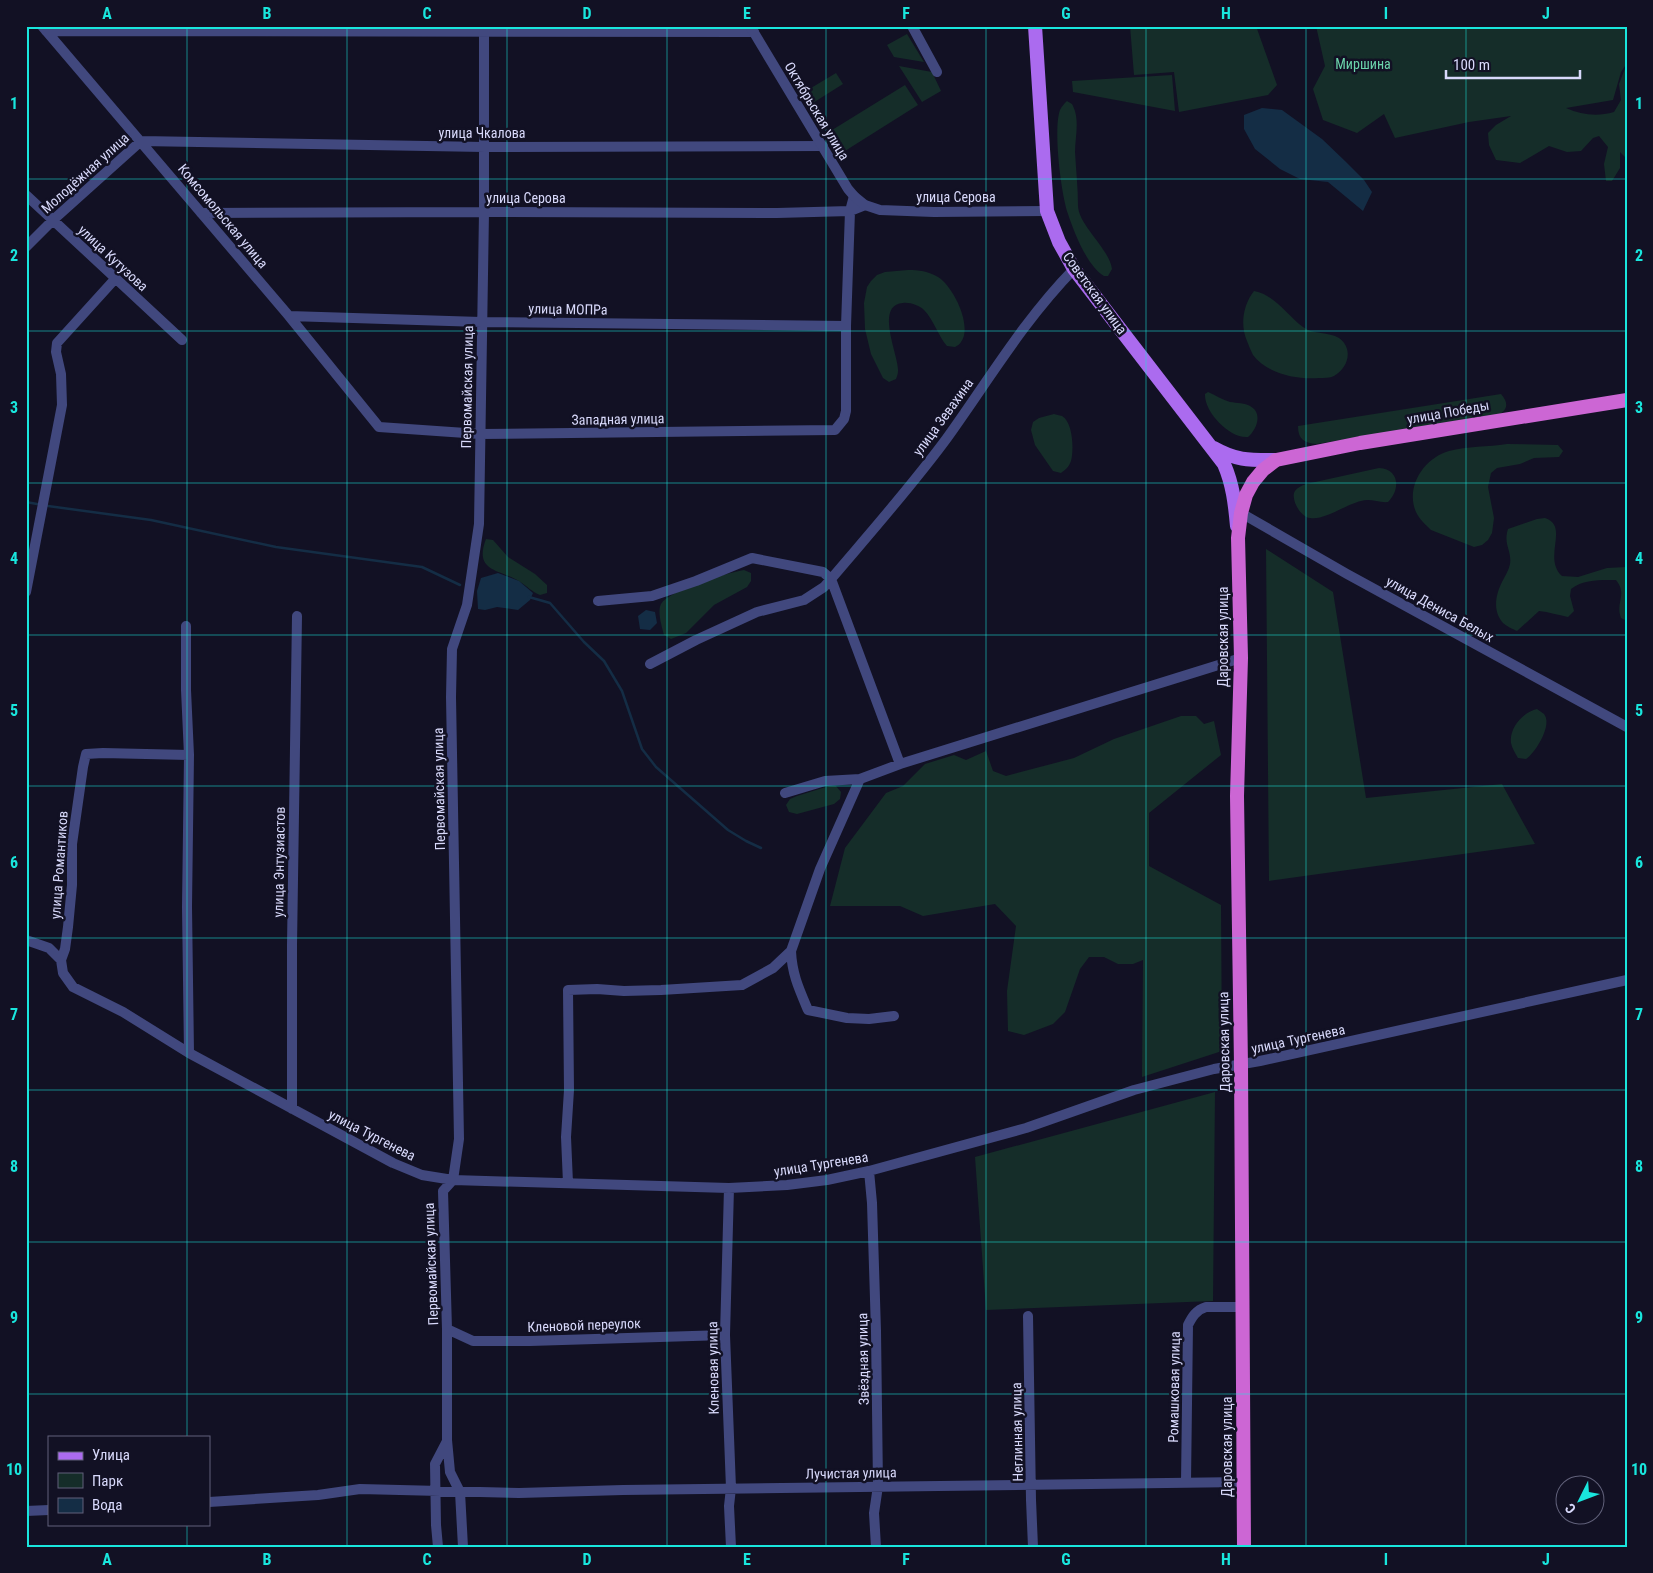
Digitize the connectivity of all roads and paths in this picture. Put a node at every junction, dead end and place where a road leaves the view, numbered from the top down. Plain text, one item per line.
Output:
1 (912, 26) edge
2 (1035, 26) edge
3 (44, 28) edge
4 (484, 29) edge
5 (752, 29) edge
6 (937, 72) dead end
7 (141, 141) junction
8 (823, 146) junction
9 (484, 147) junction
10 (26, 195) edge
11 (854, 196) junction
12 (865, 205) junction
13 (1047, 211) junction
14 (484, 212) junction
15 (850, 212) junction
16 (201, 213) junction
17 (53, 220) junction
18 (26, 247) edge
19 (1074, 269) junction
20 (115, 278) junction
21 (289, 316) junction
22 (481, 322) junction
23 (846, 326) junction
24 (182, 340) dead end
25 (1627, 400) edge
26 (379, 427) joint
27 (480, 434) junction
28 (1210, 445) junction
29 (1243, 460) joint
30 (1276, 460) junction
31 (1230, 479) joint
32 (1253, 482) joint
33 (1241, 513) junction
34 (1238, 538) junction
35 (831, 579) junction
36 (26, 592) edge
37 (598, 601) dead end
38 (298, 616) dead end
39 (186, 626) dead end
40 (1241, 658) junction
41 (650, 664) dead end
42 (1627, 727) edge
43 (189, 756) junction
44 (900, 764) junction
45 (860, 779) junction
46 (785, 793) dead end
47 (26, 940) edge
48 (791, 951) junction
49 (61, 960) junction
50 (1627, 980) edge
51 (894, 1016) dead end
52 (189, 1053) junction
53 (1241, 1065) junction
54 (292, 1110) junction
55 (869, 1171) junction
56 (453, 1180) junction
57 (568, 1184) junction
58 (729, 1188) junction
59 (1242, 1307) junction
60 (1028, 1316) dead end
61 (447, 1329) junction
62 (725, 1335) junction
63 (447, 1440) junction
64 (1186, 1482) junction
65 (1243, 1482) junction
66 (1032, 1485) junction
67 (878, 1486) junction
68 (731, 1488) junction
69 (435, 1492) junction
70 (460, 1492) junction
71 (210, 1502) edge
72 (48, 1510) edge
73 (26, 1511) edge
74 (438, 1547) edge
75 (463, 1547) edge
76 (731, 1547) edge
77 (876, 1547) edge
78 (1033, 1547) edge
79 (1244, 1547) edge

1 - 6 street
2 - 13 main road, Советская улица
3 - 4 street
3 - 7 street, Комсомольская улица
4 - 5 street
4 - 9 street, Первомайская улица
5 - 8 street, Октябрьская улица
7 - 9 street, улица Чкалова
7 - 16 street, Комсомольская улица
7 - 17 street, Молодёжная улица
8 - 9 street, улица Чкалова
8 - 11 street, Октябрьская улица
9 - 14 street, Первомайская улица
10 - 17 street, улица Кутузова
11 - 12 street, Октябрьская улица
11 - 15 street
12 - 13 street, улица Серова
12 - 15 street
13 - 19 main road, Советская улица
14 - 15 street, улица Серова
14 - 16 street, улица Серова
14 - 22 street, Первомайская улица
15 - 23 street
16 - 21 street, Комсомольская улица
17 - 18 street, Молодёжная улица
17 - 20 street, улица Кутузова
19 - 28 main road, Советская улица
19 - 35 street, улица Зевахина
20 - 24 street, улица Кутузова
20 - 36 street
21 - 22 street, улица МОПРа
21 - 26 street, Комсомольская улица
22 - 23 street, улица МОПРа
22 - 27 street, Первомайская улица
23 - 27 street, Западная улица
25 - 30 highway, улица Победы
26 - 27 street, Западная улица
27 - 56 street, Первомайская улица
28 - 29 main road, Советская улица
28 - 31 main road, Советская улица
29 - 30 main road, улица Победы
30 - 32 highway, улица Победы
31 - 34 main road, Даровская улица
32 - 33 highway, Даровская улица
33 - 34 highway, Даровская улица
33 - 42 street, улица Дениса Белых
34 - 40 highway, Даровская улица
35 - 37 street
35 - 41 street, улица Зевахина
35 - 44 street
38 - 54 street, улица Энтузиастов
39 - 43 street
40 - 44 street
40 - 53 highway, Даровская улица
43 - 49 street, улица Романтиков
43 - 52 street
44 - 45 street
45 - 46 street
45 - 48 street
47 - 49 street
48 - 51 street
48 - 57 street
49 - 52 street, улица Тургенева
50 - 53 street, улица Тургенева
52 - 54 street, улица Тургенева
53 - 55 street, улица Тургенева
53 - 59 highway, Даровская улица
54 - 56 street, улица Тургенева
55 - 58 street, улица Тургенева
55 - 67 street, Звёздная улица
56 - 57 street, улица Тургенева
56 - 61 street, Первомайская улица
57 - 58 street, улица Тургенева
58 - 62 street, Кленовая улица
59 - 64 street, Ромашковая улица
59 - 65 highway, Даровская улица
60 - 66 street, Неглинная улица
61 - 62 street, Кленовой переулок
61 - 63 street, Первомайская улица
62 - 68 street, Кленовая улица
63 - 69 street
63 - 70 street, Первомайская улица
64 - 65 street, Лучистая улица
64 - 66 street, Лучистая улица
65 - 79 highway, Даровская улица
66 - 67 street, Лучистая улица
66 - 78 street, Неглинная улица
67 - 68 street, Лучистая улица
67 - 77 street, Звёздная улица
68 - 70 street, Лучистая улица
68 - 76 street, Кленовая улица
69 - 70 street, Лучистая улица
69 - 71 street, Лучистая улица
69 - 74 street
70 - 75 street, Первомайская улица
72 - 73 street

